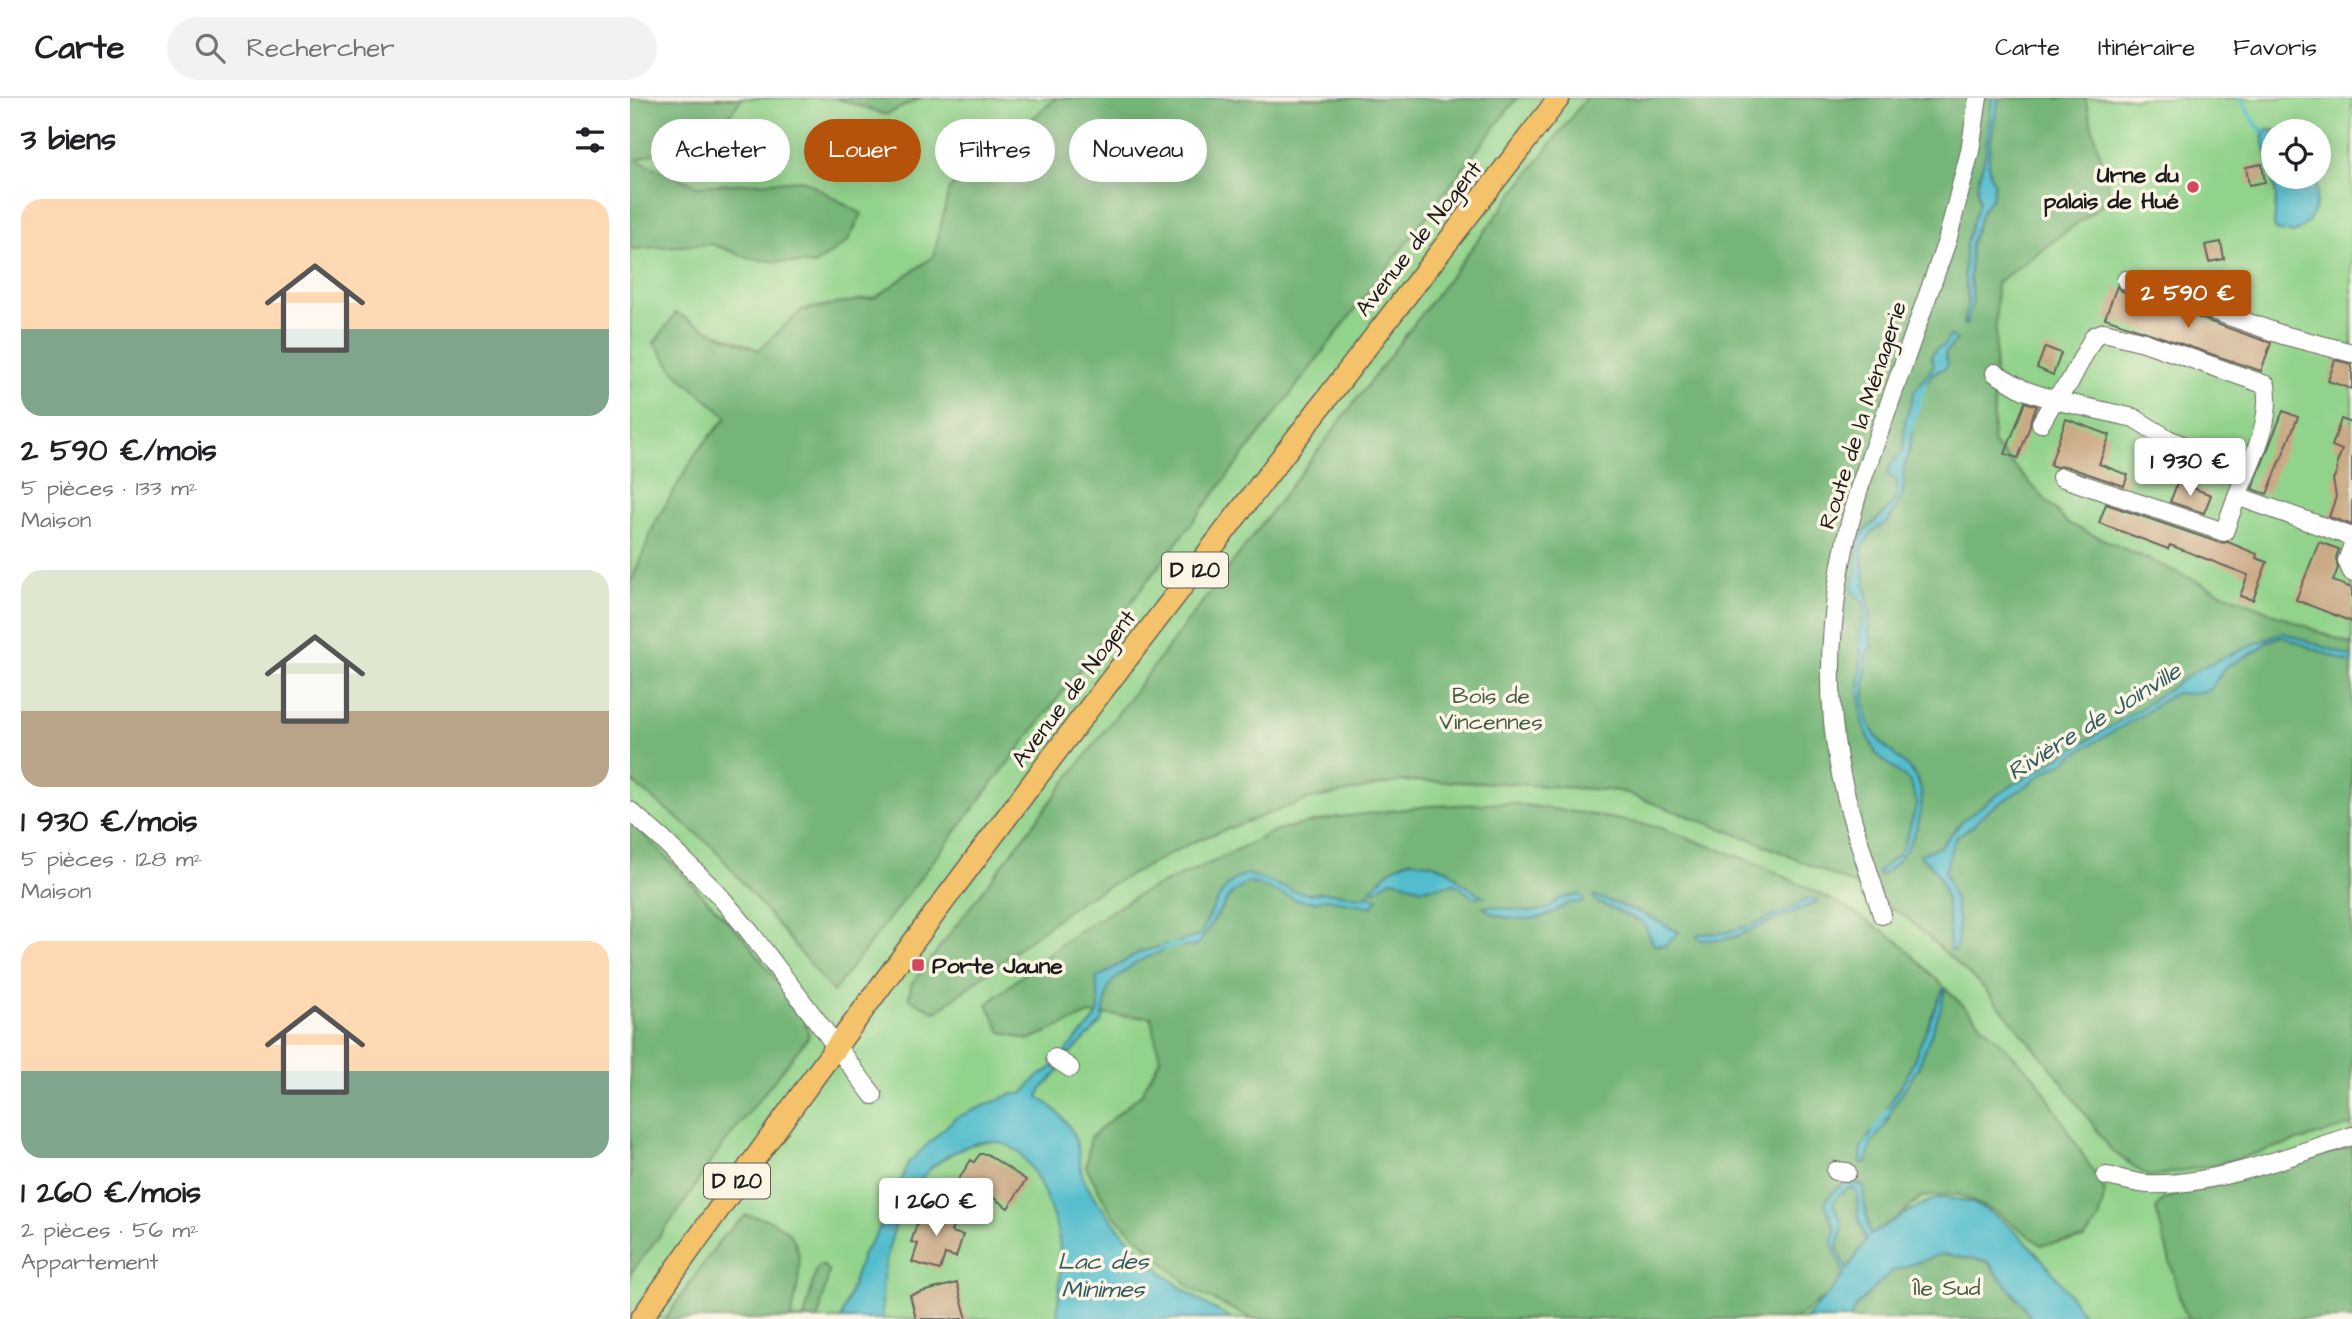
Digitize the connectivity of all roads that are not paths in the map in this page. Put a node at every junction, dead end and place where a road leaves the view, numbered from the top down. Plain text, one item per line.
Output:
1 (1559, 98) edge
2 (1978, 98) edge
3 (2126, 280) dead end
4 (2352, 353) edge
5 (1995, 373) dead end
6 (2054, 400) junction
7 (2041, 422) dead end
8 (2246, 473) junction
9 (2061, 477) dead end
10 (2237, 496) junction
11 (2352, 537) edge
12 (2352, 547) edge
13 (2352, 572) edge
14 (630, 811) edge
15 (1882, 915) dead end
16 (838, 1047) junction
17 (873, 1095) dead end
18 (2352, 1136) edge
19 (2106, 1176) dead end
20 (640, 1319) edge

1 - 16 main road, Avenue de Nogent / D 120
2 - 15 street, Route de la Ménagerie
3 - 4 street
5 - 6 street
6 - 7 street
6 - 8 street
6 - 8 street
8 - 10 street
9 - 10 street
10 - 11 street
12 - 13 street
14 - 16 street
16 - 17 street
16 - 20 main road, Avenue de Nogent / D 120
18 - 19 street

